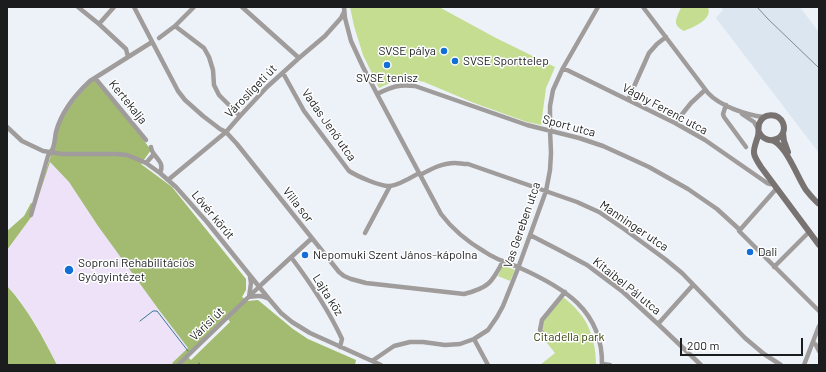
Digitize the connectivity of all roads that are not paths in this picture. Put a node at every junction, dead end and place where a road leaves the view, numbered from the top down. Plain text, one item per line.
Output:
1 (78, 7) edge
2 (114, 7) edge
3 (134, 7) edge
4 (194, 7) edge
5 (242, 7) edge
6 (643, 7) edge
7 (596, 8) edge
8 (344, 10) edge
9 (99, 24) junction
10 (175, 26) junction
11 (666, 37) junction
12 (159, 38) dead end
13 (152, 42) junction
14 (128, 57) junction
15 (299, 58) junction
16 (564, 68) junction
17 (283, 73) junction
18 (95, 78) junction
19 (705, 90) junction
20 (377, 94) junction
21 (628, 100) junction
22 (726, 105) junction
23 (737, 111) junction
24 (240, 116) junction
25 (764, 117) junction
26 (675, 123) junction
27 (7, 127) edge
28 (550, 130) junction
29 (759, 131) junction
30 (226, 132) junction
31 (783, 133) junction
32 (146, 140) dead end
33 (769, 140) junction
34 (151, 147) dead end
35 (746, 147) dead end
36 (49, 154) junction
37 (154, 154) junction
38 (754, 155) junction
39 (790, 160) junction
40 (146, 164) junction
41 (160, 173) junction
42 (420, 174) junction
43 (168, 180) junction
44 (390, 186) junction
45 (776, 186) junction
46 (546, 191) junction
47 (819, 204) edge
48 (31, 215) dead end
49 (739, 230) junction
50 (810, 232) junction
51 (365, 233) dead end
52 (530, 235) junction
53 (312, 238) junction
54 (819, 245) edge
55 (291, 257) junction
56 (503, 261) junction
57 (774, 267) junction
58 (519, 268) junction
59 (250, 275) junction
60 (693, 284) junction
61 (259, 287) junction
62 (565, 292) junction
63 (249, 297) junction
64 (268, 299) junction
65 (819, 311) edge
66 (658, 324) junction
67 (819, 326) edge
68 (474, 339) junction
69 (547, 340) dead end
70 (813, 342) junction
71 (340, 346) junction
72 (819, 351) edge
73 (372, 361) junction
74 (602, 364) edge
75 (178, 365) edge
76 (381, 365) edge
77 (488, 365) edge
78 (610, 365) edge
79 (701, 365) edge
80 (781, 365) edge
81 (804, 365) edge

1 - 9 street
2 - 9 street
3 - 13 street, Villa sor
4 - 10 street
5 - 15 street
6 - 11 street
7 - 16 street, Vas Gereben utca
8 - 15 street, Városligeti út
8 - 20 street
9 - 14 street
10 - 12 street
10 - 24 street
11 - 19 street
11 - 21 street
13 - 14 street
13 - 30 street, Villa sor
14 - 18 street
15 - 17 street, Városligeti út
16 - 21 street, Vághy Ferenc utca
16 - 28 street, Vas Gereben utca
17 - 24 street, Városligeti út
17 - 44 street, Vadas Jenő utca
18 - 32 street, Kertekalja
18 - 36 street
19 - 22 street
19 - 26 street
20 - 28 street, Sport utca
20 - 42 street
21 - 26 street, Vághy Ferenc utca
22 - 23 street
22 - 35 street
23 - 25 street
23 - 29 street
24 - 30 street, Városligeti út
25 - 29 main road
25 - 31 main road
26 - 45 street, Vághy Ferenc utca
27 - 36 street, Lővér körút
28 - 46 street, Vas Gereben utca
28 - 49 street, Sport utca
29 - 33 main road
29 - 38 main road
30 - 43 street, Városligeti út
30 - 53 street, Villa sor
31 - 33 main road
31 - 39 main road
33 - 38 main road
33 - 39 main road
34 - 37 street
36 - 40 street, Lővér körút
36 - 48 street
37 - 40 street
37 - 41 street
38 - 45 main road
39 - 47 main road
40 - 41 street, Lővér körút
41 - 43 street, Lővér körút
42 - 44 street
42 - 46 street, Manninger utca
42 - 56 street
43 - 59 street, Lővér körút
44 - 51 street
45 - 49 street
45 - 50 main road
46 - 52 street, Vas Gereben utca
46 - 60 street, Manninger utca
49 - 57 street, Sport utca
50 - 54 main road
50 - 57 street
52 - 58 street, Vas Gereben utca
52 - 66 street, Kitaibel Pál utca
53 - 55 street, Várisi út
53 - 56 street, Villa sor
55 - 61 street, Várisi út
55 - 71 street, Lajta köz
56 - 58 street
57 - 65 street, Sport utca
58 - 62 street
58 - 68 street, Vas Gereben utca
59 - 61 street, Lővér körút
59 - 63 street
60 - 66 street
60 - 80 street, Manninger utca
61 - 63 street, Várisi út
61 - 64 street, Lővér körút
62 - 69 street
62 - 74 street
63 - 64 street
63 - 75 street, Várisi út
64 - 71 street, Lővér körút
66 - 79 street, Kitaibel Pál utca
67 - 70 street
68 - 73 street, Vas Gereben utca
68 - 77 street
70 - 72 street
70 - 81 street
71 - 73 street, Lővér körút
73 - 76 street, Lővér körút
74 - 78 street

